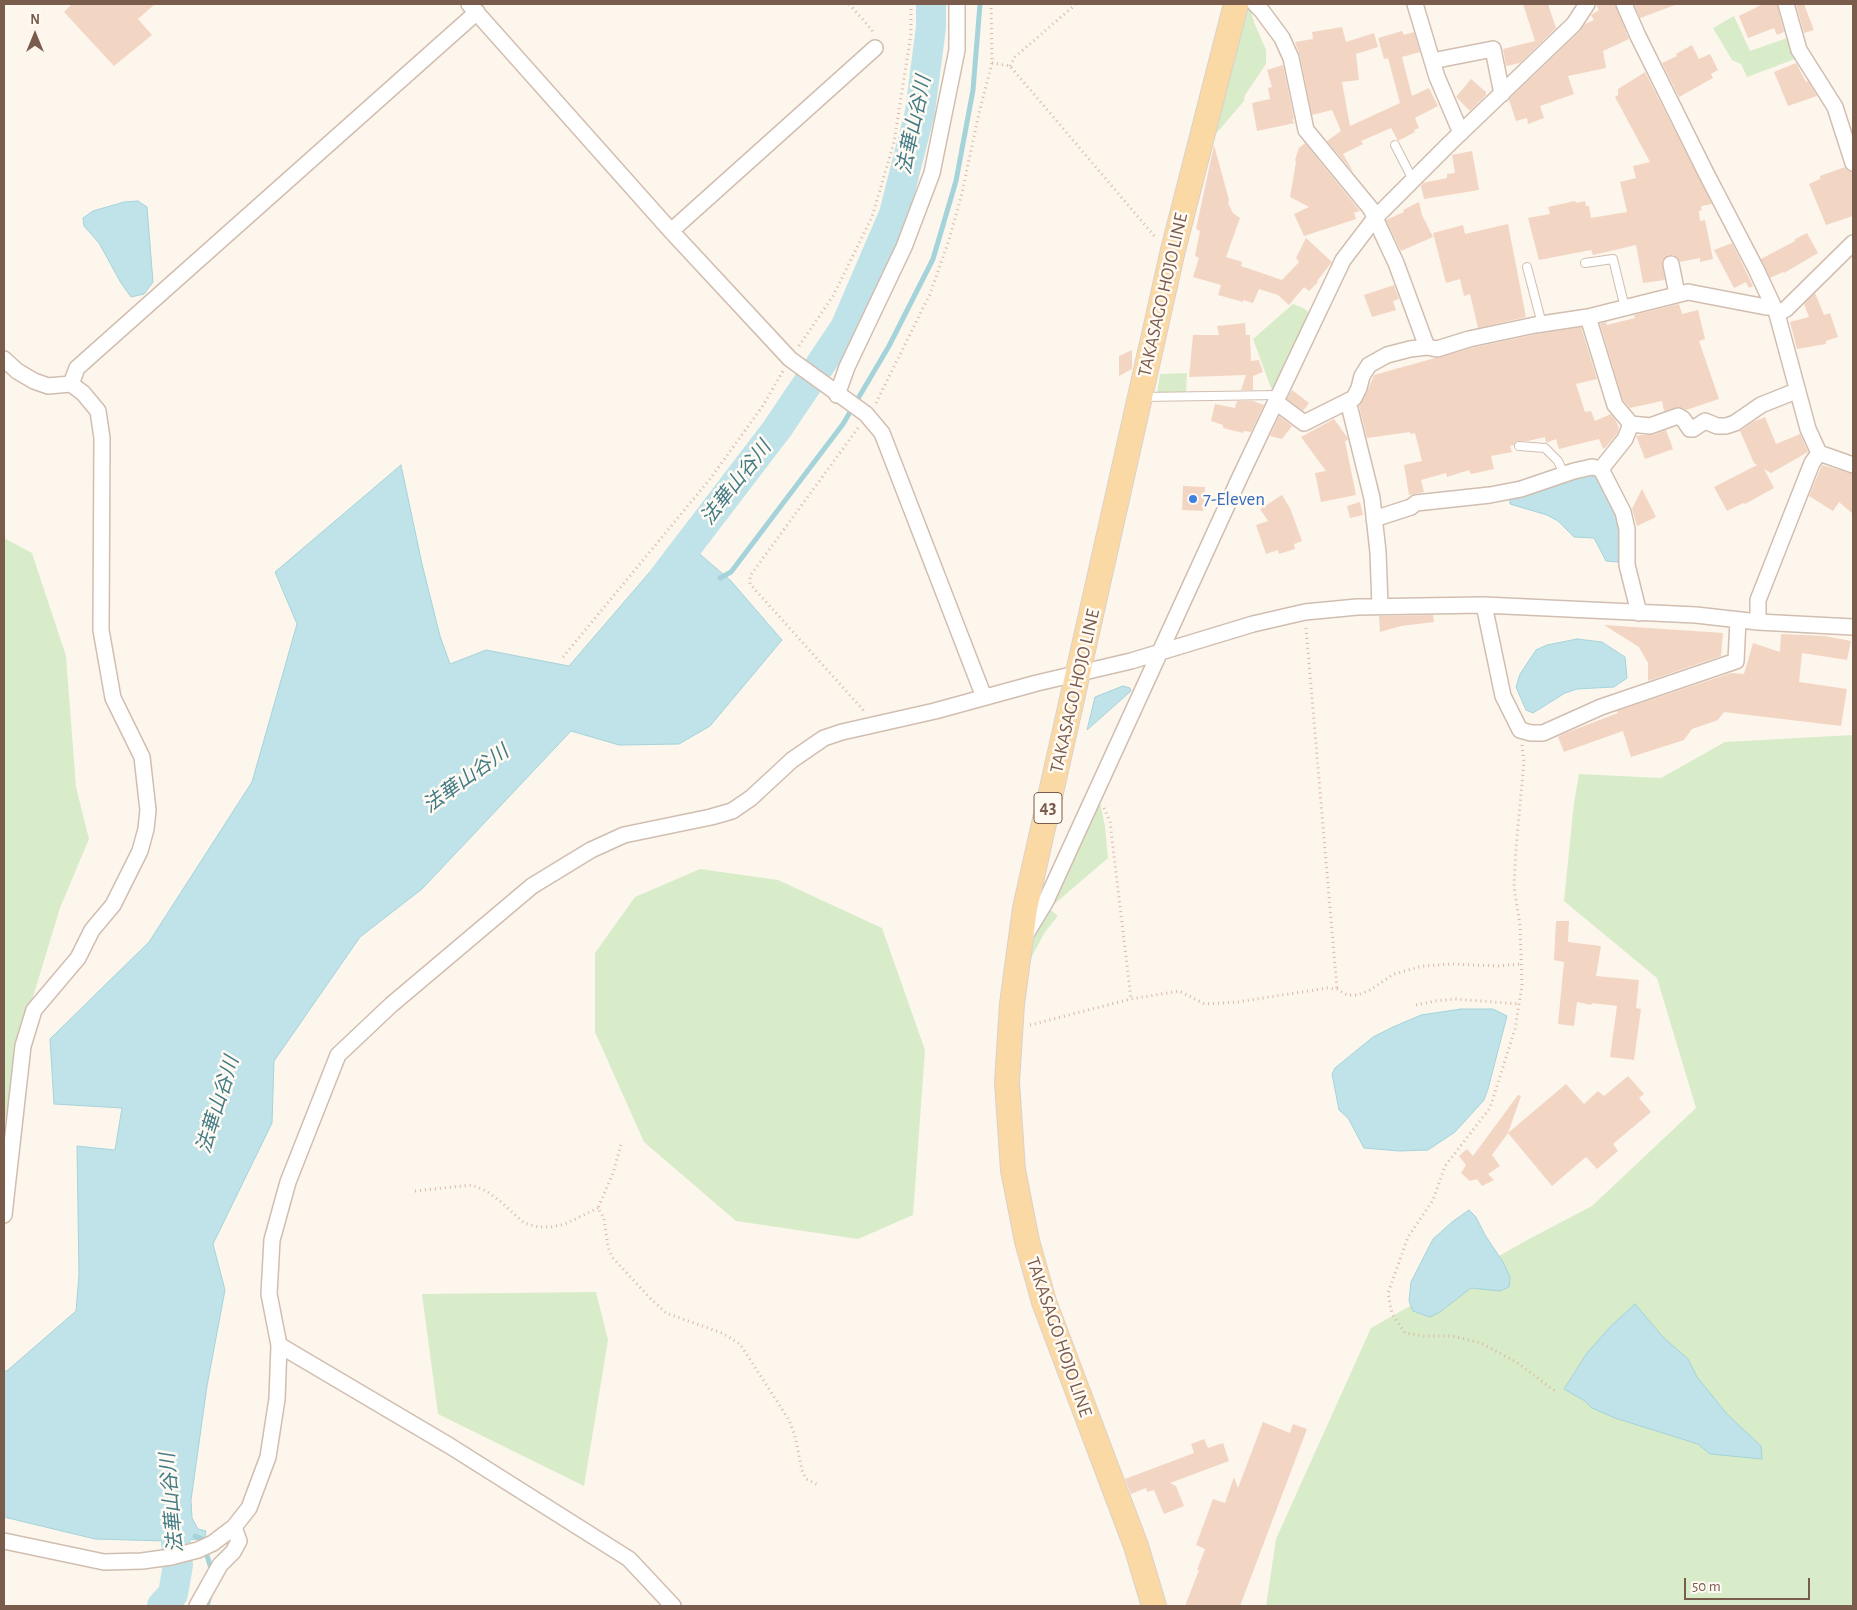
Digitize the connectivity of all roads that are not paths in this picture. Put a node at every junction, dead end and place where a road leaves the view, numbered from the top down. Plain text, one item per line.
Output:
1 (957, 4) edge
2 (1236, 4) edge
3 (1255, 4) edge
4 (1415, 4) edge
5 (1587, 4) edge
6 (1624, 4) edge
7 (1786, 4) edge
8 (473, 8) edge
9 (874, 48) road end
10 (1432, 61) junction
11 (1502, 94) junction
12 (1461, 133) junction
13 (1395, 145) dead end
14 (1853, 163) edge
15 (1413, 180) junction
16 (1375, 218) junction
17 (671, 231) junction
18 (1853, 243) edge
19 (1585, 263) dead end
20 (1671, 264) dead end
21 (1528, 267) dead end
22 (1676, 294) junction
23 (1624, 308) junction
24 (1775, 311) junction
25 (1588, 317) junction
26 (1542, 324) junction
27 (1427, 347) junction
28 (4, 359) edge
29 (71, 384) junction
30 (1796, 391) junction
31 (1140, 397) junction
32 (842, 398) junction
33 (1277, 398) junction
34 (1348, 401) junction
35 (1631, 424) junction
36 (1518, 446) dead end
37 (1819, 453) junction
38 (1853, 465) edge
39 (1601, 468) junction
40 (1564, 474) junction
41 (1374, 519) junction
42 (1484, 605) junction
43 (1380, 606) junction
44 (1639, 613) junction
45 (1738, 620) junction
46 (1758, 622) junction
47 (1853, 627) edge
48 (1159, 653) junction
49 (1078, 674) junction
50 (984, 697) junction
51 (1018, 946) junction
52 (4, 1215) edge
53 (279, 1345) junction
54 (234, 1527) junction
55 (4, 1541) edge
56 (197, 1606) edge
57 (673, 1606) edge
58 (1154, 1606) edge

1 - 32 street
2 - 31 main road, TAKASAGO HOJO LINE / 43
3 - 16 street
4 - 10 street
5 - 11 street
6 - 24 street
7 - 14 street
8 - 17 street
8 - 29 street
9 - 17 street
10 - 11 street
10 - 12 street
11 - 12 street
12 - 15 street
13 - 15 lane
15 - 16 street
16 - 27 street
16 - 33 street
17 - 32 street
18 - 24 street
19 - 23 lane
20 - 22 street
21 - 26 lane
22 - 23 street
22 - 24 street
23 - 25 street
24 - 30 street
25 - 26 street
25 - 35 street
26 - 27 street
27 - 34 street
28 - 29 street
29 - 52 street
30 - 35 street
30 - 37 street
31 - 33 lane
31 - 49 main road, TAKASAGO HOJO LINE / 43
32 - 50 street
33 - 34 street
33 - 48 street
34 - 41 street
35 - 39 street
36 - 40 lane
37 - 38 street
37 - 46 street
39 - 40 street
39 - 44 street
40 - 41 street
41 - 43 street
42 - 43 street
42 - 44 street
42 - 45 street
43 - 48 street
44 - 45 street
45 - 46 street
46 - 47 street
48 - 49 street
48 - 51 street
49 - 50 street
49 - 51 main road, TAKASAGO HOJO LINE / 43
50 - 53 street
51 - 58 main road, TAKASAGO HOJO LINE / 43
53 - 54 street
53 - 57 street
54 - 55 street
54 - 56 street

